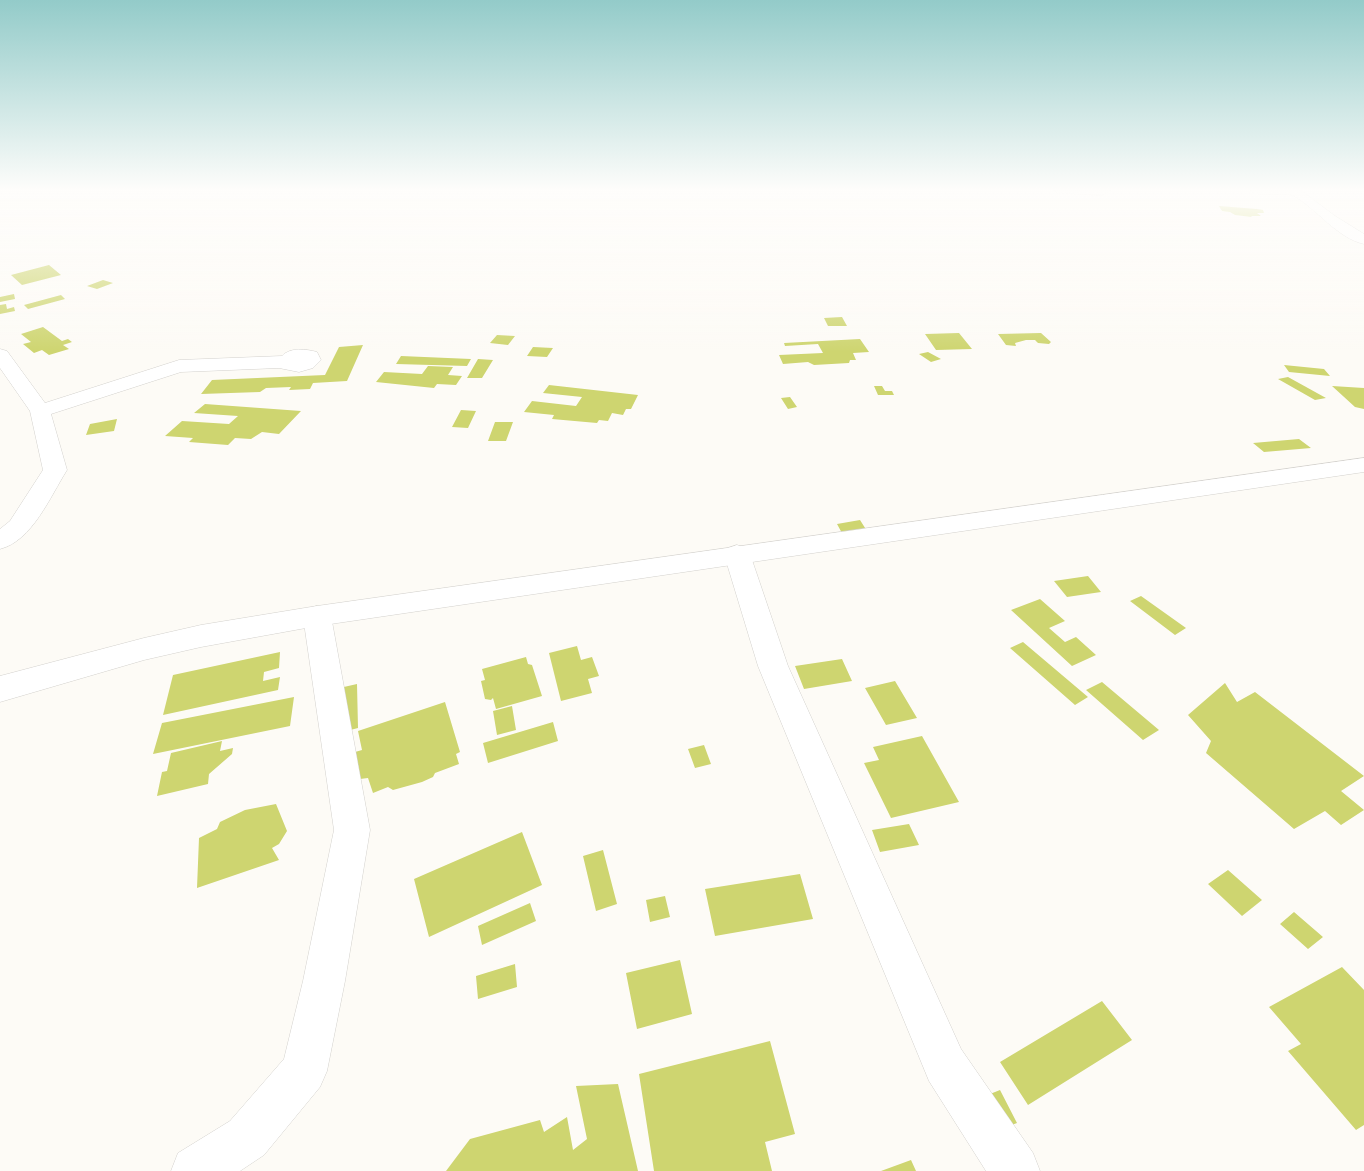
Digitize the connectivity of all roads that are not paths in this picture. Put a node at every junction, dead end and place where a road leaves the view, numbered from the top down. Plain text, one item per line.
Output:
1 (0, 356) edge
2 (286, 362) dead end
3 (40, 411) junction
4 (1364, 465) edge
5 (0, 541) edge
6 (737, 554) junction
7 (317, 616) junction
8 (0, 689) edge
9 (196, 1171) edge
10 (1015, 1171) edge

1 - 3 street
2 - 3 street
3 - 5 street
4 - 6 street
6 - 7 street
6 - 10 street
7 - 8 street
7 - 9 street

